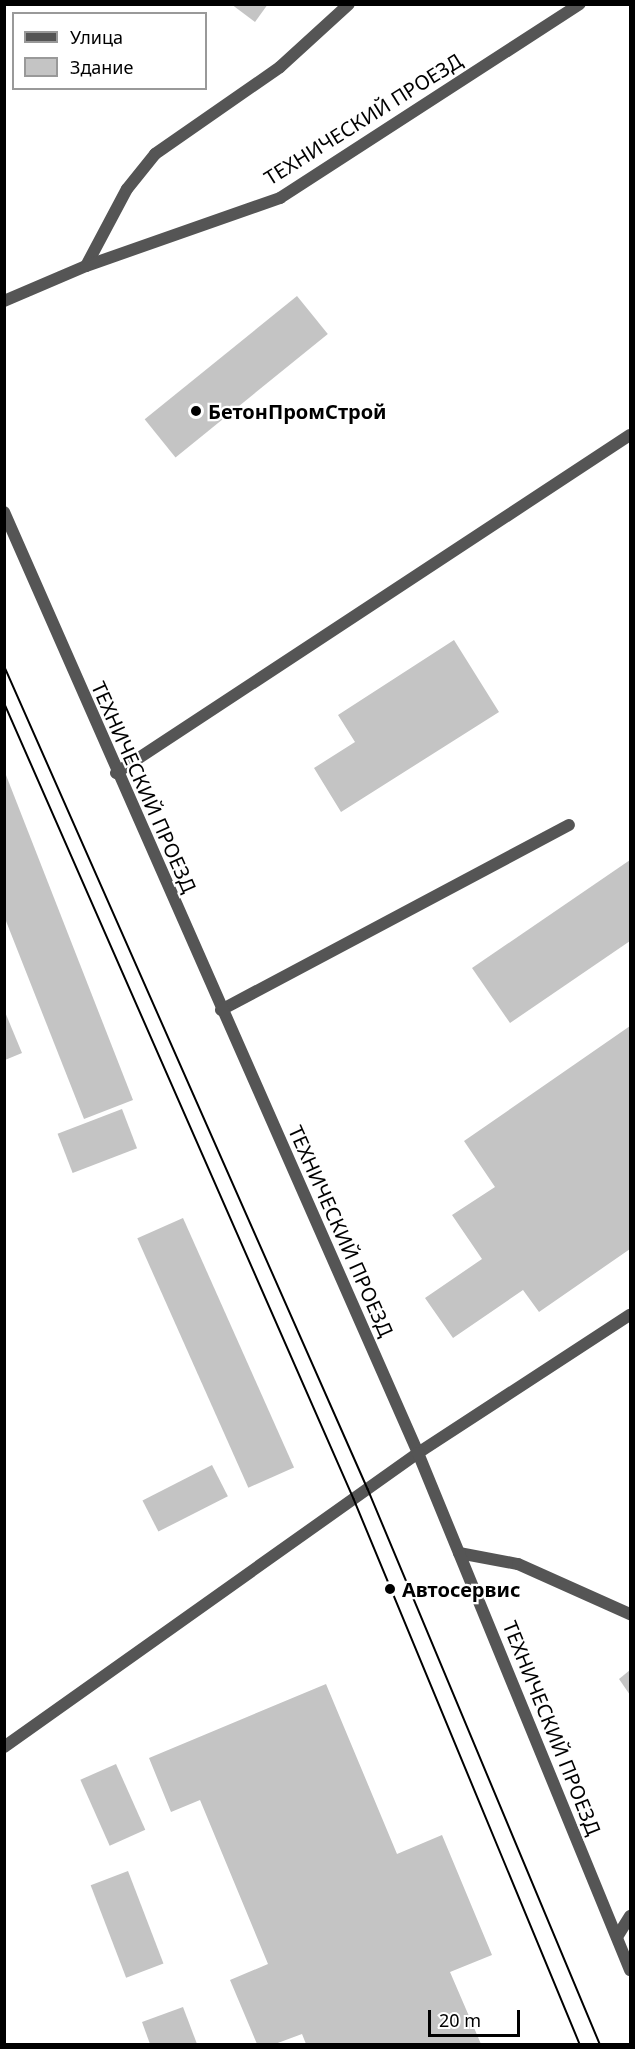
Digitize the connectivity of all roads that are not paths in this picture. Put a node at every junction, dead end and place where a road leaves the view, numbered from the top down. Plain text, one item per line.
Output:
1 (350, 4) edge
2 (580, 4) edge
3 (86, 266) junction
4 (4, 301) edge
5 (630, 435) edge
6 (4, 512) edge
7 (116, 773) junction
8 (569, 825) dead end
9 (221, 1010) junction
10 (630, 1315) edge
11 (418, 1453) junction
12 (459, 1553) junction
13 (630, 1614) edge
14 (4, 1747) edge
15 (630, 1916) edge
16 (617, 1936) junction
17 (630, 1970) edge

1 - 3 street
2 - 3 street, ТЕХНИЧЕСКИЙ ПРОЕЗД
3 - 4 street, ТЕХНИЧЕСКИЙ ПРОЕЗД
5 - 7 street
6 - 7 street, ТЕХНИЧЕСКИЙ ПРОЕЗД
7 - 9 street, ТЕХНИЧЕСКИЙ ПРОЕЗД
8 - 9 street
9 - 11 street, ТЕХНИЧЕСКИЙ ПРОЕЗД
10 - 11 street
11 - 12 street, ТЕХНИЧЕСКИЙ ПРОЕЗД
11 - 14 street
12 - 13 street
12 - 16 street, ТЕХНИЧЕСКИЙ ПРОЕЗД
15 - 16 street
16 - 17 street, ТЕХНИЧЕСКИЙ ПРОЕЗД

